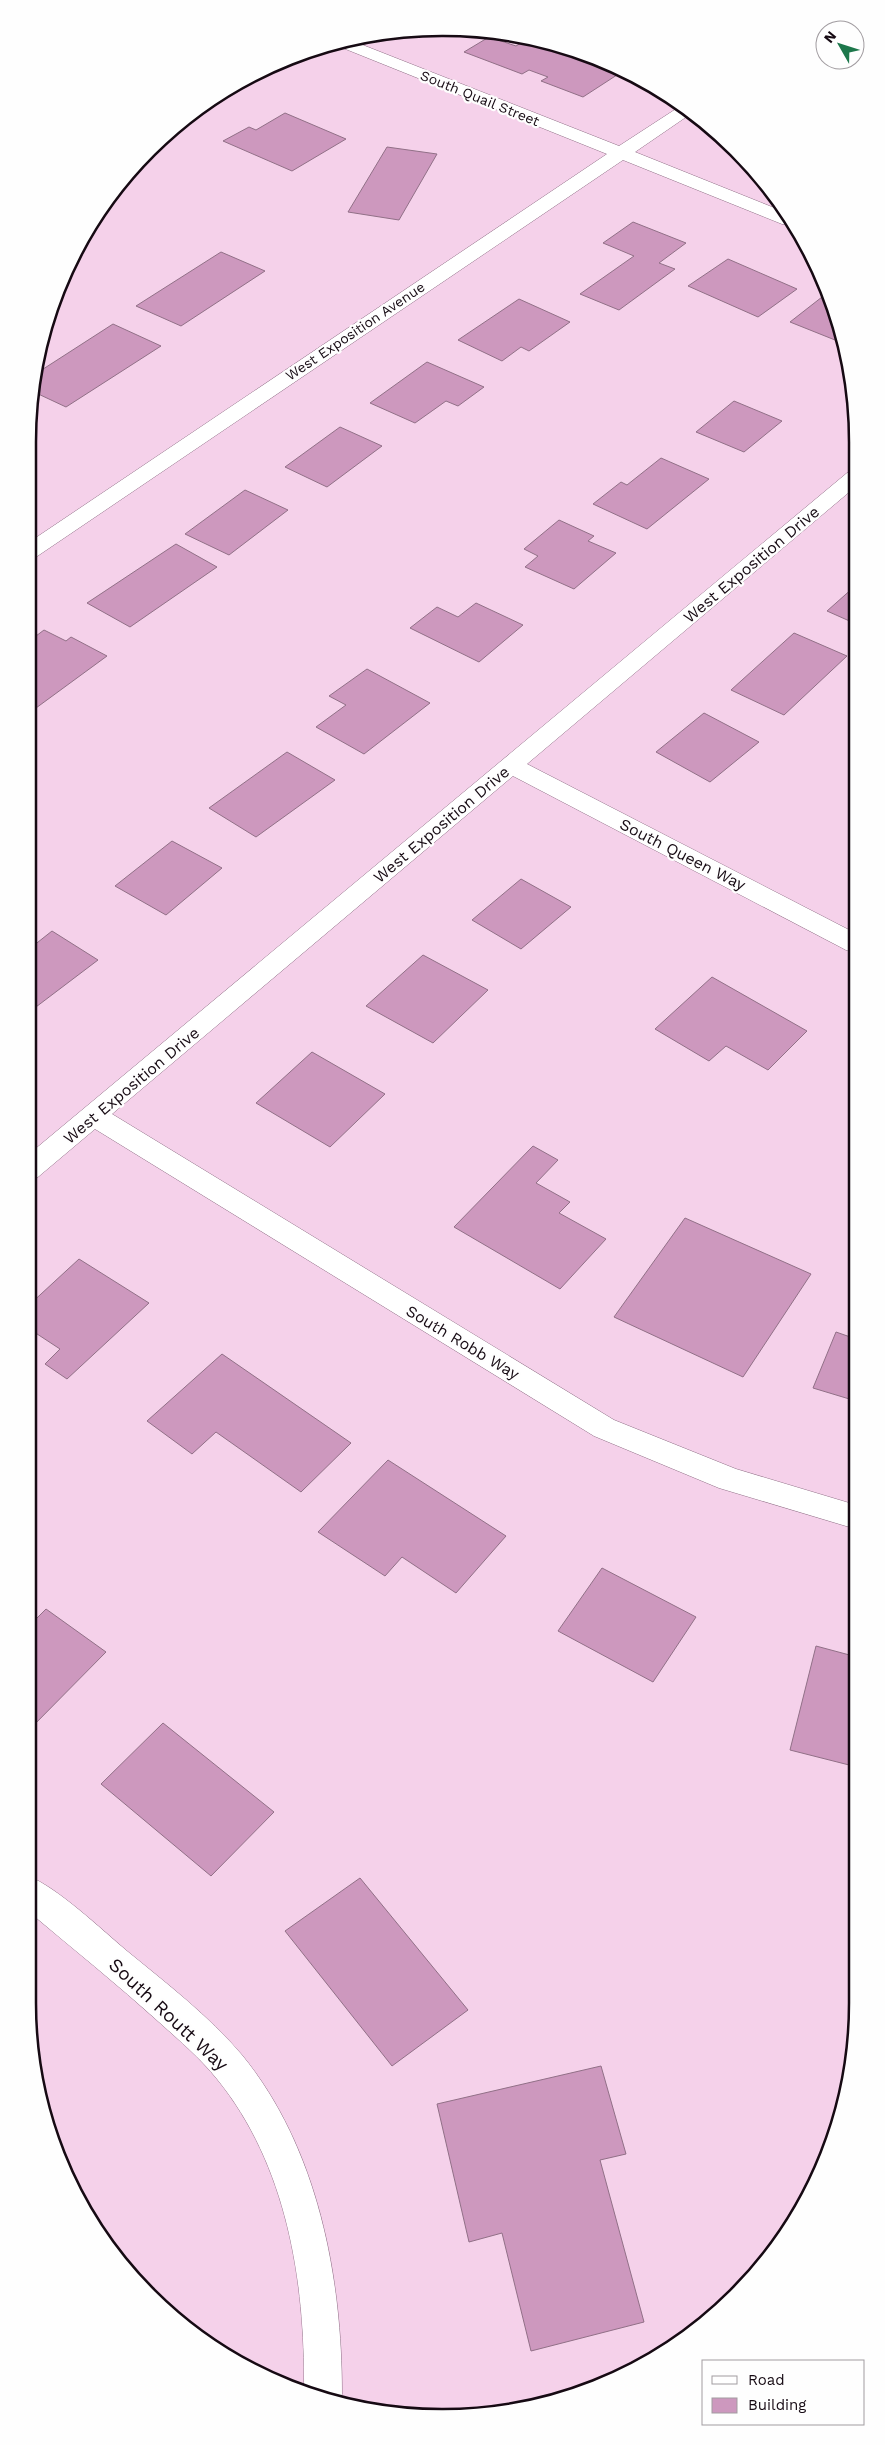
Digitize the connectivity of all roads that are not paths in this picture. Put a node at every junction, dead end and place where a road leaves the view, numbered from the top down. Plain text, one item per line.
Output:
1 (352, 47) edge
2 (680, 113) edge
3 (619, 153) junction
4 (779, 216) edge
5 (849, 481) edge
6 (36, 547) edge
7 (511, 765) junction
8 (849, 941) edge
9 (94, 1116) junction
10 (36, 1163) edge
11 (849, 1515) edge
12 (36, 1898) edge
13 (323, 2391) edge

1 - 3 street, South Quail Street
2 - 3 street, West Exposition Avenue
3 - 4 street, South Quail Street
3 - 6 street, West Exposition Avenue
5 - 7 street, West Exposition Drive
7 - 8 street, South Queen Way
7 - 9 street, West Exposition Drive
9 - 10 street, West Exposition Drive
9 - 11 street, South Robb Way
12 - 13 street, South Routt Way

